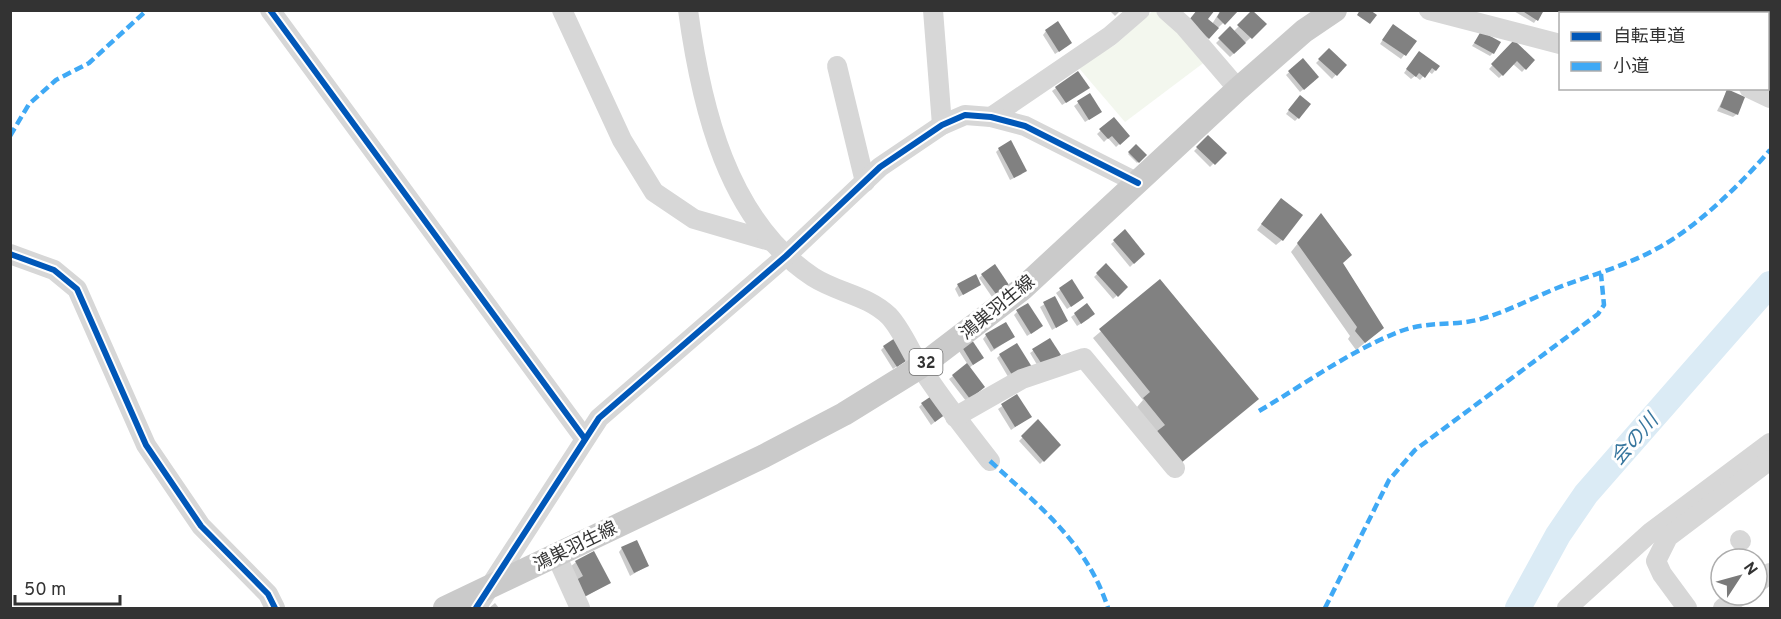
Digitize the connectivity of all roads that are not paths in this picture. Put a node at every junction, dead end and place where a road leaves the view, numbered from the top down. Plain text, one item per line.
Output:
1 (270, 10) edge
2 (562, 10) edge
3 (688, 10) edge
4 (933, 10) edge
5 (1140, 10) edge
6 (1166, 10) edge
7 (1335, 10) edge
8 (1429, 10) edge
9 (1559, 44) edge
10 (837, 66) dead end
11 (1238, 89) junction
12 (1754, 90) edge
13 (1770, 97) edge
14 (992, 117) junction
15 (942, 125) junction
16 (865, 182) junction
17 (1138, 183) junction
18 (770, 240) junction
19 (10, 254) edge
20 (786, 256) junction
21 (920, 367) junction
22 (955, 417) junction
23 (585, 440) junction
24 (1770, 442) edge
25 (1770, 460) edge
26 (990, 461) dead end
27 (1175, 468) dead end
28 (556, 555) junction
29 (488, 588) junction
30 (275, 609) edge
31 (446, 609) edge
32 (476, 609) edge
33 (580, 609) edge
34 (1567, 609) edge
35 (1687, 609) edge

1 - 23 street
2 - 18 street
3 - 18 street
4 - 15 street
5 - 14 street
6 - 11 street
7 - 11 main road, 鴻巣羽生線 / 32
8 - 9 street
10 - 16 street
11 - 17 main road, 鴻巣羽生線 / 32
12 - 13 street
14 - 15 street
14 - 17 street
15 - 16 street
16 - 20 street
17 - 21 main road, 鴻巣羽生線 / 32
18 - 20 street
19 - 30 street
20 - 21 street
20 - 23 street
21 - 22 street
21 - 28 main road, 鴻巣羽生線 / 32
22 - 26 street
22 - 27 street
23 - 29 street
24 - 34 street
25 - 35 street
28 - 29 main road, 鴻巣羽生線 / 32
28 - 33 street
29 - 31 main road, 鴻巣羽生線 / 32
29 - 32 street

